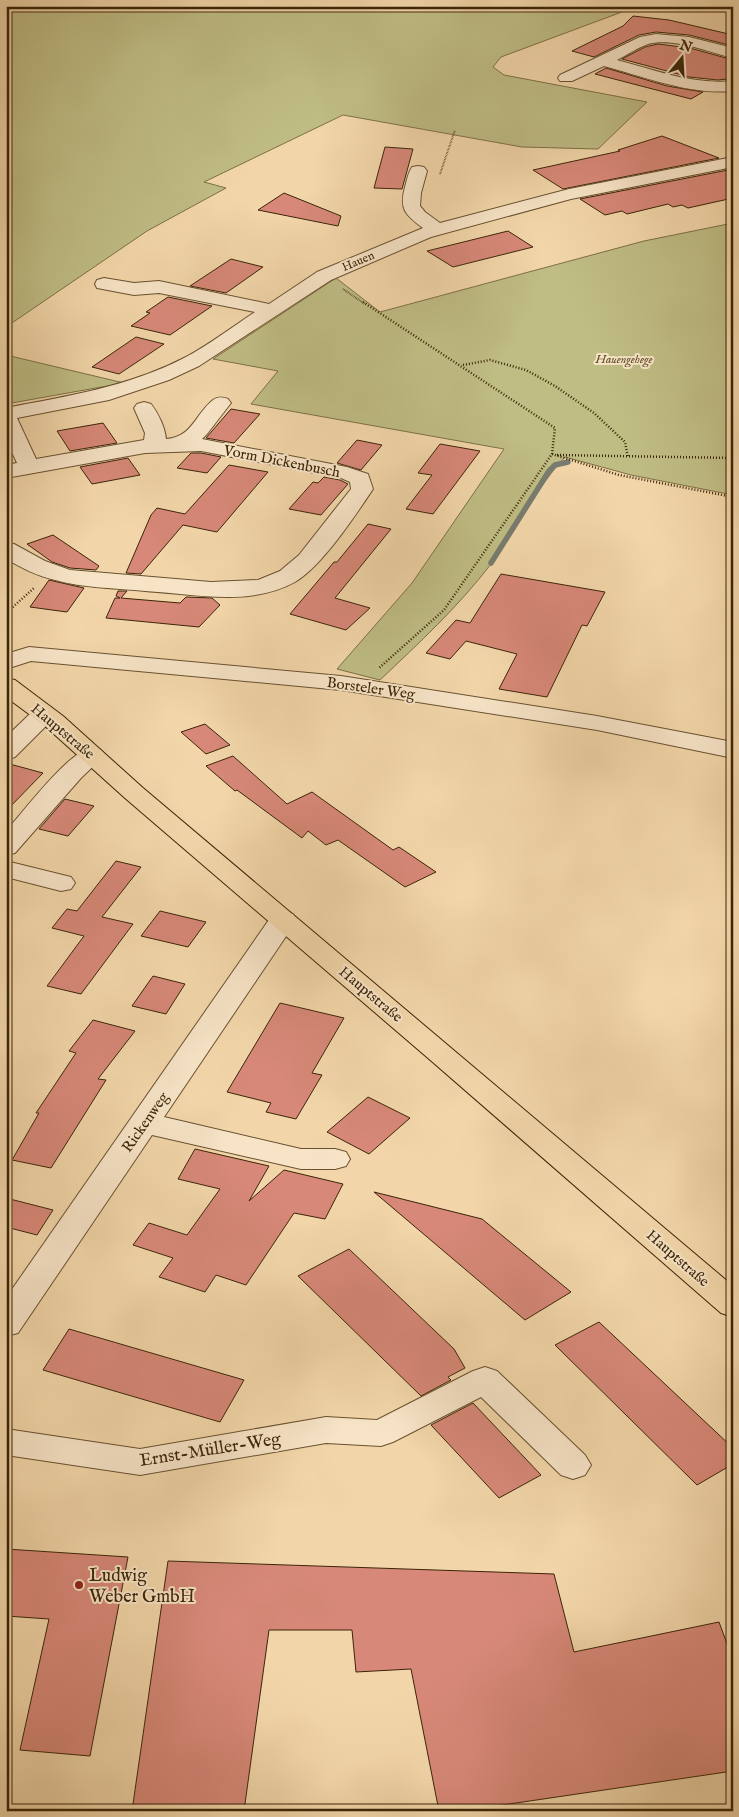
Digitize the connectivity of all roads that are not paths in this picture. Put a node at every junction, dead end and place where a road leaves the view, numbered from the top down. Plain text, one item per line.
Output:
1 (733, 53) edge
2 (603, 60) junction
3 (566, 78) dead end
4 (733, 86) edge
5 (733, 162) edge
6 (418, 171) dead end
7 (437, 230) junction
8 (104, 284) dead end
9 (272, 310) junction
10 (221, 403) dead end
11 (144, 408) dead end
12 (6, 415) edge
13 (155, 444) junction
14 (181, 444) junction
15 (29, 466) junction
16 (6, 472) edge
17 (6, 549) edge
18 (6, 662) edge
19 (6, 685) edge
20 (49, 717) junction
21 (733, 750) edge
22 (11, 755) edge
23 (92, 755) junction
24 (6, 847) edge
25 (6, 869) edge
26 (61, 883) dead end
27 (283, 920) junction
28 (145, 1123) junction
29 (335, 1159) dead end
30 (733, 1306) edge
31 (6, 1324) edge
32 (6, 1442) edge
33 (573, 1465) dead end

1 - 2 street
2 - 3 street
2 - 4 street
5 - 7 street, Hauen
6 - 7 street
7 - 9 street, Hauen
8 - 9 street
9 - 12 street, Hauen
10 - 14 street
11 - 13 street
12 - 15 street
13 - 14 street, Vorm Dickenbusch
13 - 15 street, Vorm Dickenbusch
14 - 17 street, Vorm Dickenbusch
15 - 16 street, Vorm Dickenbusch
18 - 21 street, Borsteler Weg
19 - 20 main road, Hauptstraße
20 - 22 street
20 - 23 main road, Hauptstraße
23 - 24 street
23 - 27 main road, Hauptstraße
25 - 26 street
27 - 28 street, Rickenweg
27 - 30 main road, Hauptstraße
28 - 29 street
28 - 31 street, Rickenweg
32 - 33 street, Ernst-Müller-Weg

